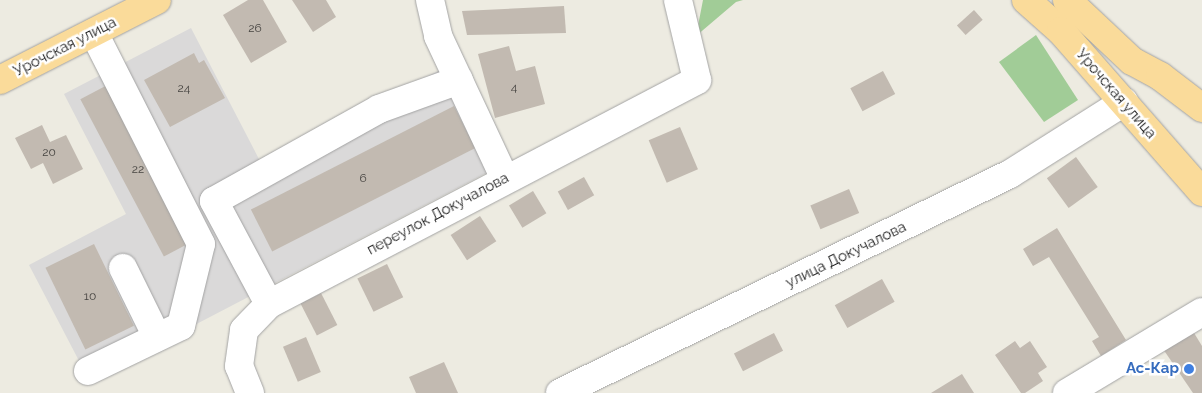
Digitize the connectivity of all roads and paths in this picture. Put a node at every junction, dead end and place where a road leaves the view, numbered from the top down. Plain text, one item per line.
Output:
1 (157, 0) edge
2 (430, 0) edge
3 (678, 0) edge
4 (1026, 0) edge
5 (1068, 0) edge
6 (94, 33) junction
7 (1160, 76) junction
8 (0, 80) edge
9 (459, 80) junction
10 (1202, 88) edge
11 (1124, 102) junction
12 (1202, 108) edge
13 (505, 179) junction
14 (1202, 192) edge
15 (124, 268) dead end
16 (269, 304) junction
17 (1202, 312) edge
18 (156, 337) junction
19 (88, 371) dead end
20 (250, 393) edge
21 (560, 393) edge
22 (1067, 393) edge

1 - 6 main road, Урочская улица
2 - 9 street
3 - 13 street, переулок Докучалова
4 - 11 main road, Урочская улица
5 - 7 main road, Урочская улица
6 - 8 main road, Урочская улица
6 - 18 street
7 - 10 main road
7 - 12 main road, Урочская улица
9 - 13 street
9 - 16 street
11 - 14 main road, Урочская улица
11 - 21 street, улица Докучалова
13 - 16 street, переулок Докучалова
15 - 18 street
16 - 20 street, переулок Докучалова
17 - 22 street
18 - 19 street

